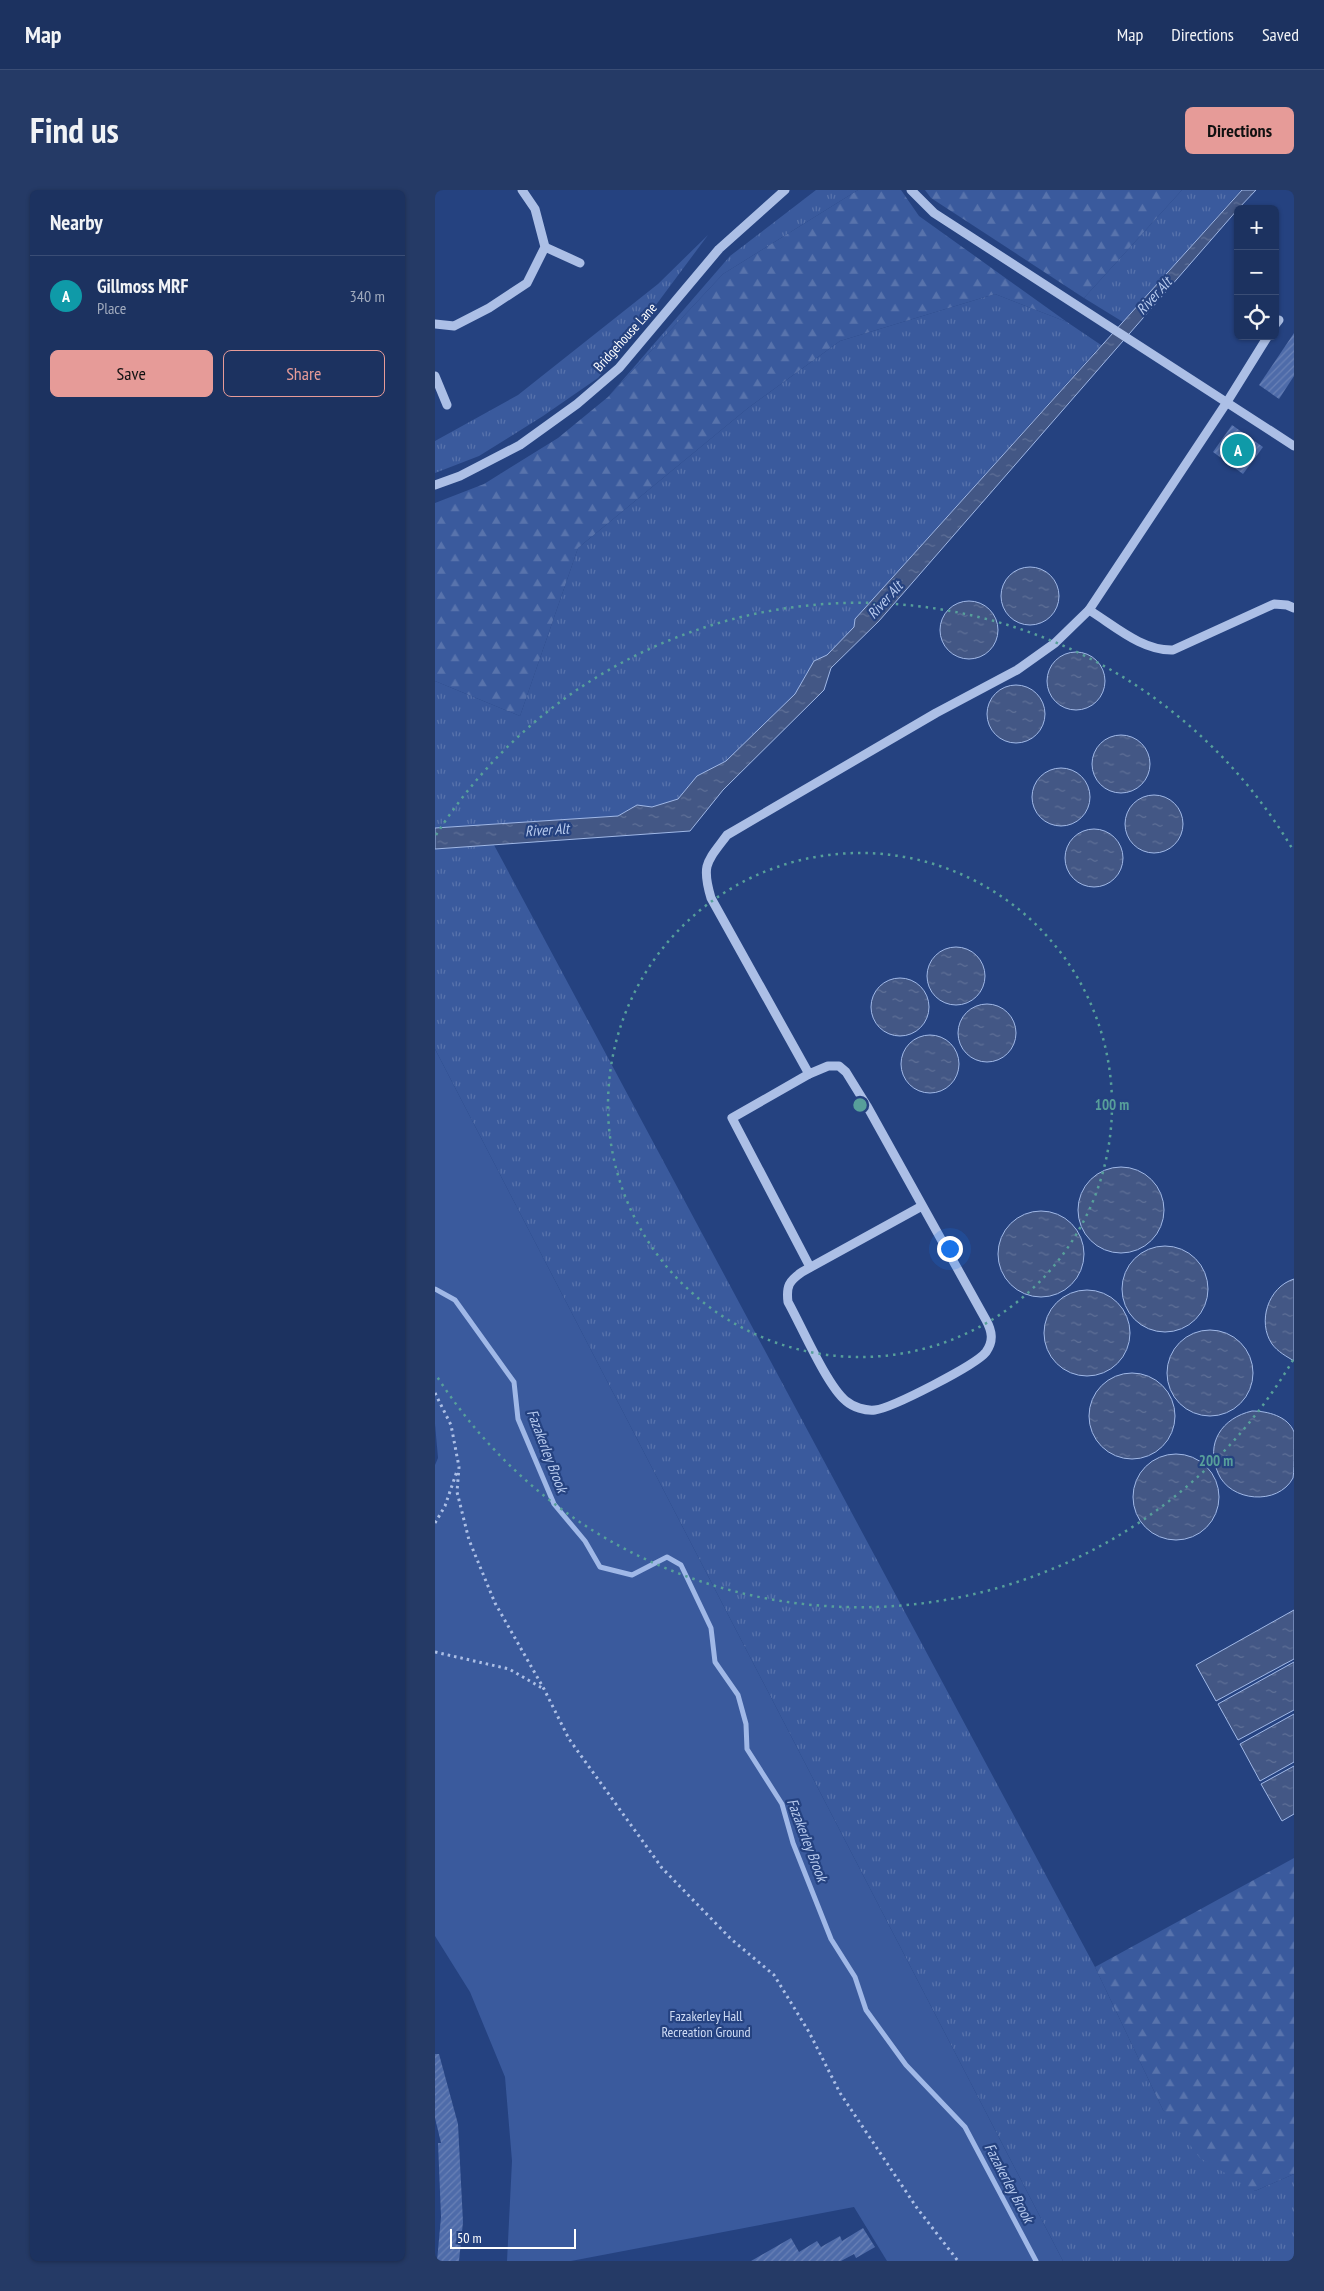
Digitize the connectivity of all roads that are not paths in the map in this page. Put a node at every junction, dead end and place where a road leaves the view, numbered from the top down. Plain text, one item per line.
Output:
1 (522, 190) edge
2 (785, 190) edge
3 (911, 190) edge
4 (545, 247) junction
5 (581, 263) dead end
6 (435, 324) edge
7 (1266, 340) edge
8 (435, 376) edge
9 (1227, 402) junction
10 (447, 405) dead end
11 (1294, 446) edge
12 (435, 485) edge
13 (1294, 608) edge
14 (1089, 610) junction
15 (809, 1074) junction
16 (922, 1206) junction
17 (810, 1267) junction

1 - 4 street
2 - 12 street, Bridgehouse Lane
3 - 9 street
4 - 5 street
4 - 6 street
7 - 9 street
8 - 10 street
9 - 11 street
9 - 14 street
13 - 14 street
14 - 15 street
15 - 16 street
15 - 17 street
16 - 17 street
16 - 17 street

